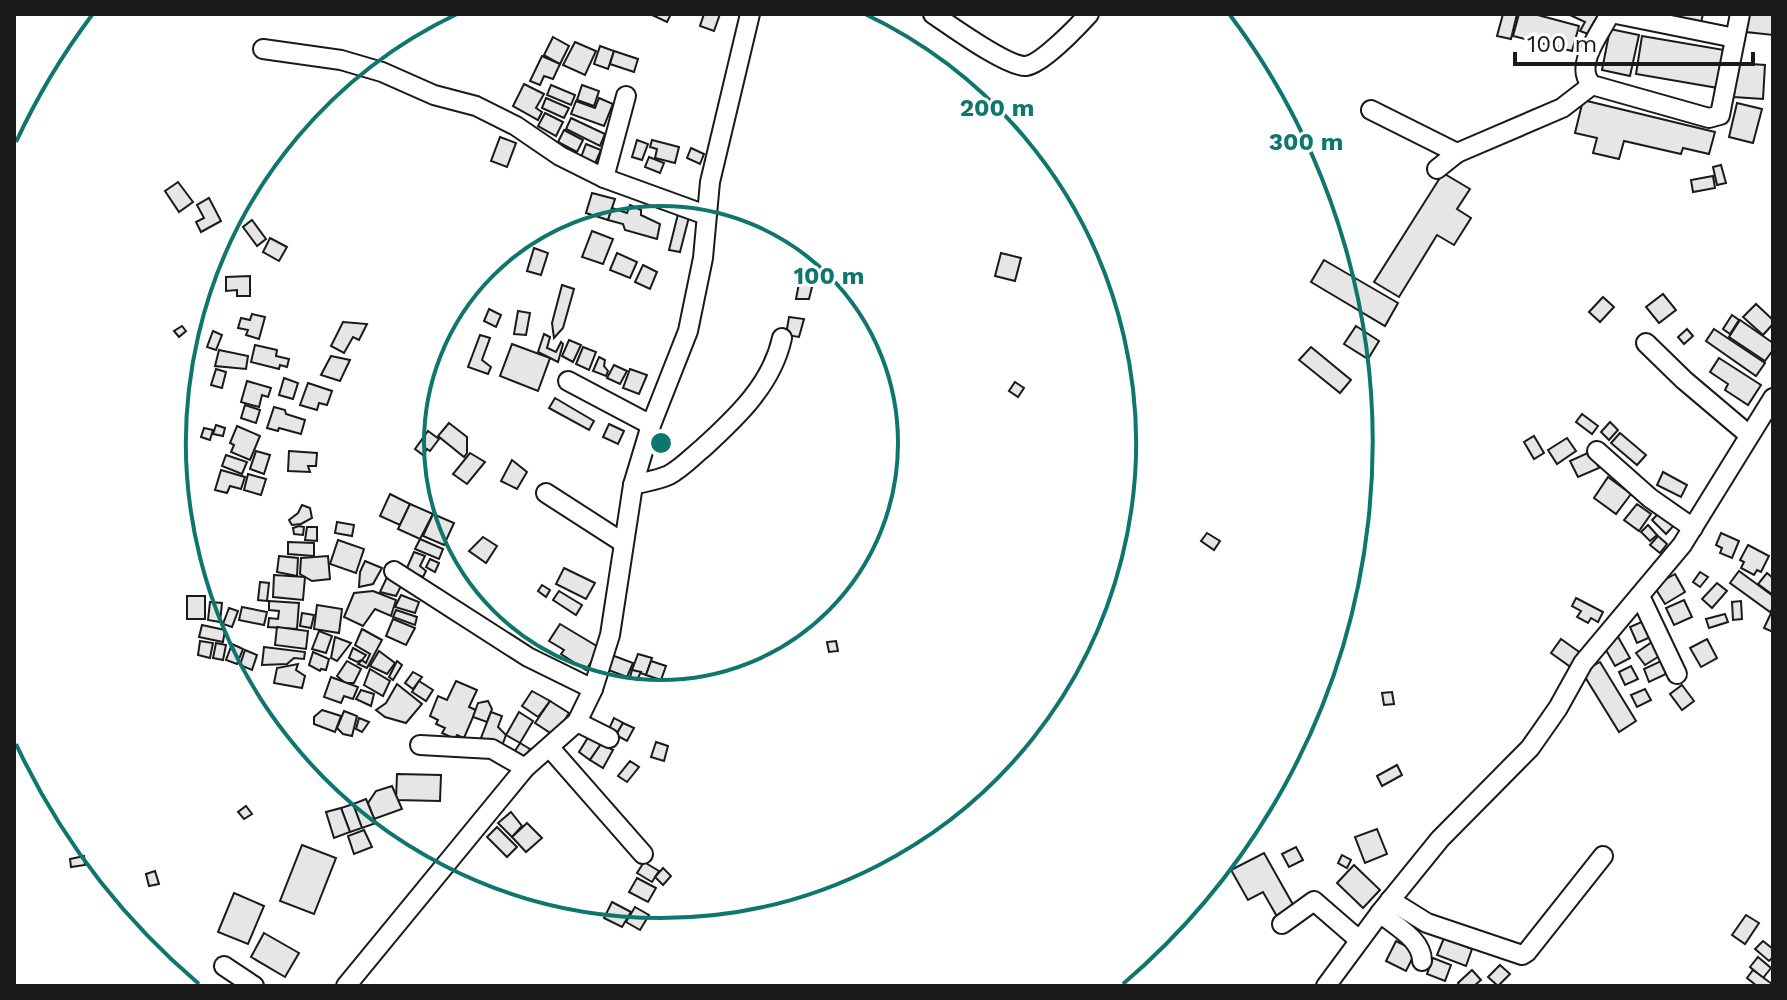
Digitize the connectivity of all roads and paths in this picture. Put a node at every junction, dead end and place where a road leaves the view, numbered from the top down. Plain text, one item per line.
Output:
1 (750, 14) edge
2 (933, 14) edge
3 (1089, 14) edge
4 (1610, 14) edge
5 (1616, 14) edge
6 (1740, 14) edge
7 (1735, 38) junction
8 (263, 49) dead end
9 (1592, 85) junction
10 (626, 96) dead end
11 (1371, 110) dead end
12 (1457, 153) junction
13 (1437, 169) dead end
14 (604, 178) junction
15 (706, 215) junction
16 (782, 338) dead end
17 (1646, 343) dead end
18 (568, 381) dead end
19 (1773, 398) edge
20 (651, 425) junction
21 (1760, 428) edge
22 (1597, 451) dead end
23 (633, 485) junction
24 (546, 493) dead end
25 (1693, 528) junction
26 (622, 542) junction
27 (394, 571) dead end
28 (1640, 596) junction
29 (1677, 674) dead end
30 (593, 689) junction
31 (577, 722) junction
32 (609, 738) dead end
33 (420, 745) dead end
34 (550, 748) junction
35 (525, 768) junction
36 (643, 854) dead end
37 (1603, 856) dead end
38 (1385, 907) junction
39 (1282, 924) dead end
40 (1359, 940) junction
41 (1422, 961) dead end
42 (224, 966) dead end
43 (254, 986) edge
44 (346, 986) edge
45 (1326, 986) edge

1 - 15 street
2 - 3 street
4 - 9 street
5 - 7 street
6 - 7 street
7 - 9 street
8 - 14 street
9 - 12 street
10 - 14 street
11 - 12 street
12 - 13 street
14 - 15 street
15 - 20 street
16 - 23 street
17 - 21 street
18 - 20 street
19 - 21 street
20 - 23 street
21 - 25 street
22 - 25 street
23 - 26 street
24 - 26 street
25 - 28 street
26 - 30 street
27 - 30 street
28 - 29 street
28 - 38 street
30 - 31 street
31 - 32 street
31 - 34 street
33 - 35 street
34 - 35 street
34 - 36 street
35 - 44 street
37 - 38 street
38 - 40 street
38 - 41 street
39 - 40 street
40 - 45 street
42 - 43 street

